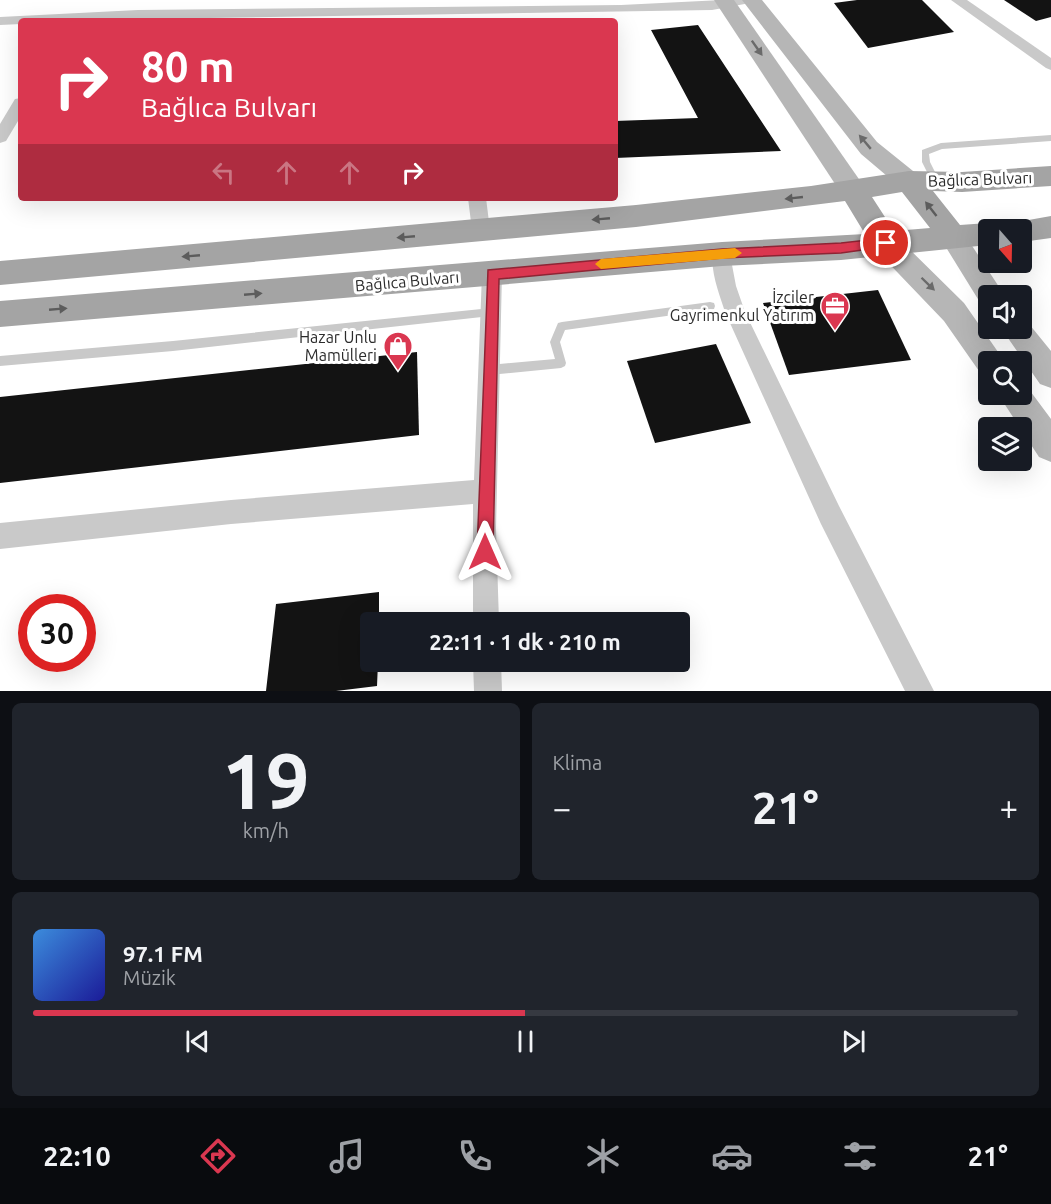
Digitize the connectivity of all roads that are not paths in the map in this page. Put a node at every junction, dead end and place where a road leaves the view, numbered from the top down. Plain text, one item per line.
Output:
1 (69, 0) edge
2 (752, 0) edge
3 (958, 0) edge
4 (732, 1) edge
5 (512, 5) edge
6 (296, 6) edge
7 (137, 7) edge
8 (452, 10) edge
9 (66, 18) edge
10 (18, 20) edge
11 (0, 21) edge
12 (1051, 48) edge
13 (1034, 52) junction
14 (1051, 65) edge
15 (18, 108) edge
16 (0, 137) edge
17 (1051, 138) edge
18 (1051, 176) edge
19 (923, 181) junction
20 (852, 189) junction
21 (477, 201) edge
22 (1051, 227) edge
23 (481, 230) junction
24 (1032, 230) edge
25 (978, 235) edge
26 (952, 236) junction
27 (886, 243) junction
28 (722, 254) junction
29 (0, 273) edge
30 (492, 274) junction
31 (984, 285) edge
32 (710, 306) dead end
33 (491, 312) junction
34 (0, 314) edge
35 (1024, 339) edge
36 (982, 351) edge
37 (0, 361) edge
38 (489, 370) junction
39 (1051, 374) edge
40 (1022, 405) edge
41 (1051, 446) edge
42 (486, 491) junction
43 (0, 536) edge
44 (486, 612) edge
45 (487, 672) edge
46 (488, 691) edge
47 (920, 691) edge

1 - 9 street
19 -> 2 main road
3 - 13 street
4 - 5 street
4 -> 20 main road
5 - 8 street
6 - 7 street
6 - 8 street
7 - 9 street
10 - 11 street
12 - 13 street
13 - 14 street
15 - 16 street
17 - 19 lane
18 - 19 main road, Bağlıca Bulvarı
19 - 20 main road, Bağlıca Bulvarı
26 -> 19 main road
20 -> 23 main road
20 - 27 main road
21 - 23 street
22 - 24 main road
23 -> 29 main road
25 - 26 main road
26 - 27 main road, Bağlıca Bulvarı
26 - 31 main road
27 - 28 main road, Bağlıca Bulvarı
27 -> 36 main road
28 - 30 main road, Bağlıca Bulvarı
28 - 47 street
30 - 33 street
34 -> 30 main road, Bağlıca Bulvarı
32 - 38 lane
33 - 37 lane
33 - 38 street
35 - 39 main road
38 - 42 street
40 - 41 main road
42 - 43 street
42 - 44 street
45 - 46 street

